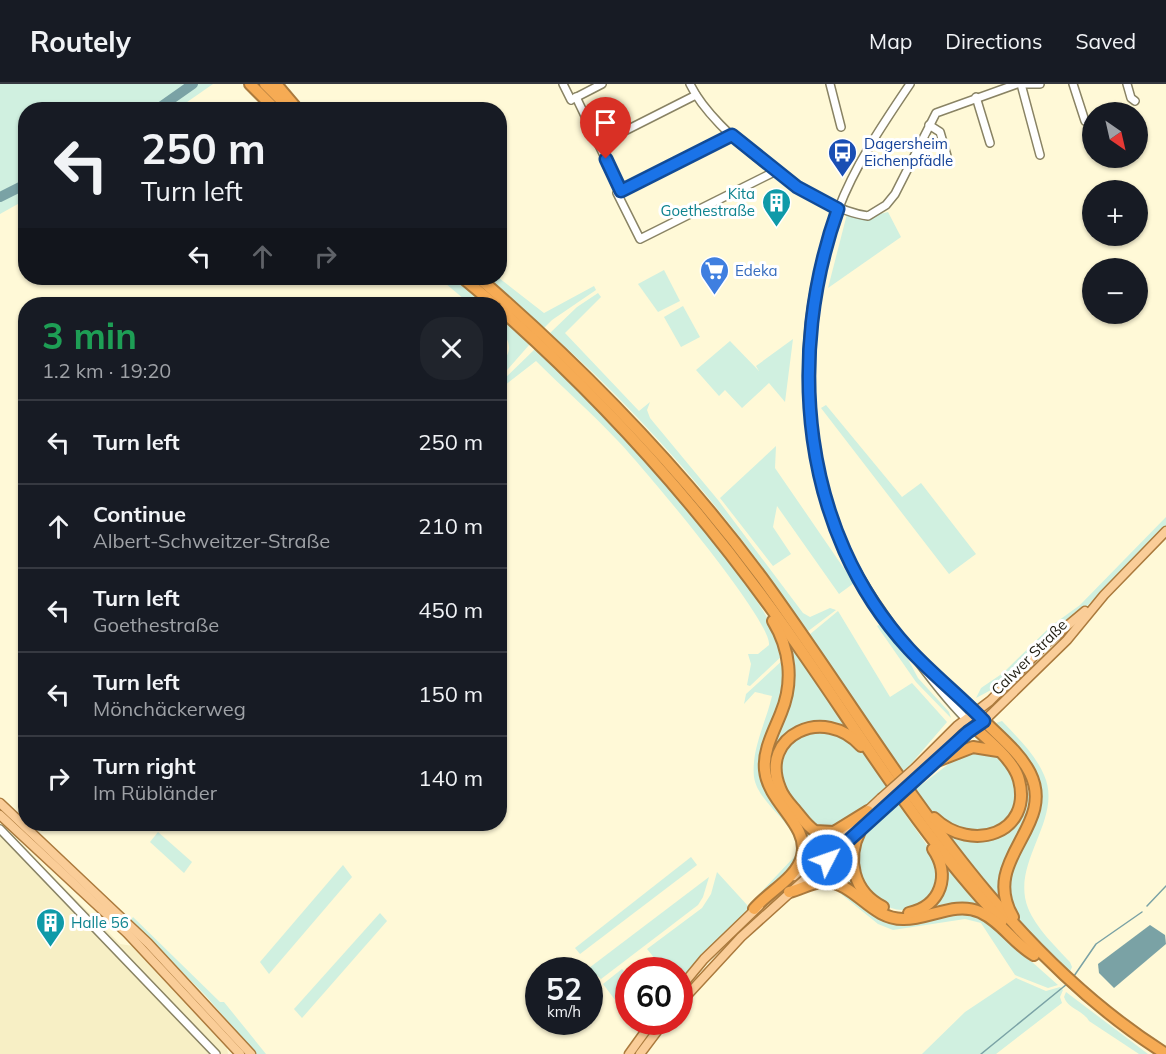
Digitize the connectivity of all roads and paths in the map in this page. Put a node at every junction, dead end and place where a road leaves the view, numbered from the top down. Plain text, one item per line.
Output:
1 (250, 84) edge
2 (265, 84) edge
3 (276, 84) edge
4 (563, 84) edge
5 (602, 84) edge
6 (690, 84) edge
7 (830, 84) edge
8 (910, 84) edge
9 (1021, 84) edge
10 (1040, 84) edge
11 (1073, 84) edge
12 (1127, 84) edge
13 (696, 95) junction
14 (976, 97) junction
15 (574, 99) junction
16 (1135, 101) dead end
17 (268, 102) edge
18 (283, 102) edge
19 (291, 102) edge
20 (1082, 112) edge
21 (929, 125) junction
22 (842, 127) dead end
23 (732, 135) junction
24 (990, 143) dead end
25 (599, 144) junction
26 (1040, 155) dead end
27 (947, 156) dead end
28 (776, 171) junction
29 (619, 192) junction
30 (838, 209) junction
31 (471, 285) edge
32 (487, 285) edge
33 (486, 297) edge
34 (500, 297) edge
35 (507, 303) edge
36 (507, 315) edge
37 (1166, 531) edge
38 (759, 591) junction
39 (1104, 595) junction
40 (909, 649) junction
41 (975, 711) junction
42 (984, 721) junction
43 (970, 723) junction
44 (999, 751) junction
45 (937, 761) junction
46 (879, 763) junction
47 (892, 767) junction
48 (884, 802) junction
49 (0, 803) edge
50 (868, 811) junction
51 (0, 815) edge
52 (18, 820) edge
53 (920, 823) junction
54 (0, 829) edge
55 (30, 831) edge
56 (860, 831) junction
57 (789, 892) junction
58 (754, 909) junction
59 (1026, 936) junction
60 (1034, 955) junction
61 (693, 974) edge
62 (1058, 974) junction
63 (693, 989) edge
64 (1077, 991) junction
65 (643, 1035) edge
66 (654, 1035) edge
67 (216, 1054) edge
68 (240, 1054) edge
69 (251, 1054) edge
70 (629, 1054) edge
71 (640, 1054) edge
72 (1158, 1054) edge
73 (1166, 1054) edge

1 - 17 highway
2 - 18 highway
3 - 19 highway
4 - 15 street
5 - 15 street
6 - 13 street
7 - 22 street
8 - 30 street
9 - 10 street
9 - 14 street
9 - 26 street
11 - 20 street
12 - 16 street
13 - 23 street
13 - 25 street
14 - 21 street
14 - 24 street
15 - 25 street
21 - 27 street
21 - 30 street
23 - 28 street
23 - 29 street
25 - 29 street
28 - 29 street
28 - 30 street
30 - 40 street
31 - 33 highway
32 - 34 highway
35 - 47 highway
36 - 38 highway
37 - 39 main road, Calwer Straße
38 - 46 highway
38 - 58 highway
39 - 41 main road, Calwer Straße
39 - 42 main road, Calwer Straße
40 - 41 street
40 - 43 street
41 - 42 main road
41 - 43 main road, Calwer Straße
42 - 43 main road, Calwer Straße
42 - 59 highway
43 - 44 highway
43 - 45 main road, Calwer Straße
43 - 48 main road, Calwer Straße, bridge
44 - 45 highway
44 - 47 highway
45 - 48 main road, Calwer Straße, bridge
46 - 50 highway
46 - 53 highway
47 - 59 highway
48 - 50 main road, Calwer Straße
48 - 56 main road, Calwer Straße
49 - 52 main road
50 - 58 main road, Calwer Straße
51 - 68 main road
53 - 56 highway
53 - 60 highway
54 - 67 street
55 - 69 main road
56 - 57 main road, Calwer Straße
57 - 60 highway
57 - 63 main road, Calwer Straße
58 - 61 main road, Calwer Straße
59 - 62 highway
60 - 62 highway
62 - 64 highway
64 - 72 highway
64 - 73 highway
65 - 70 main road
66 - 71 main road

